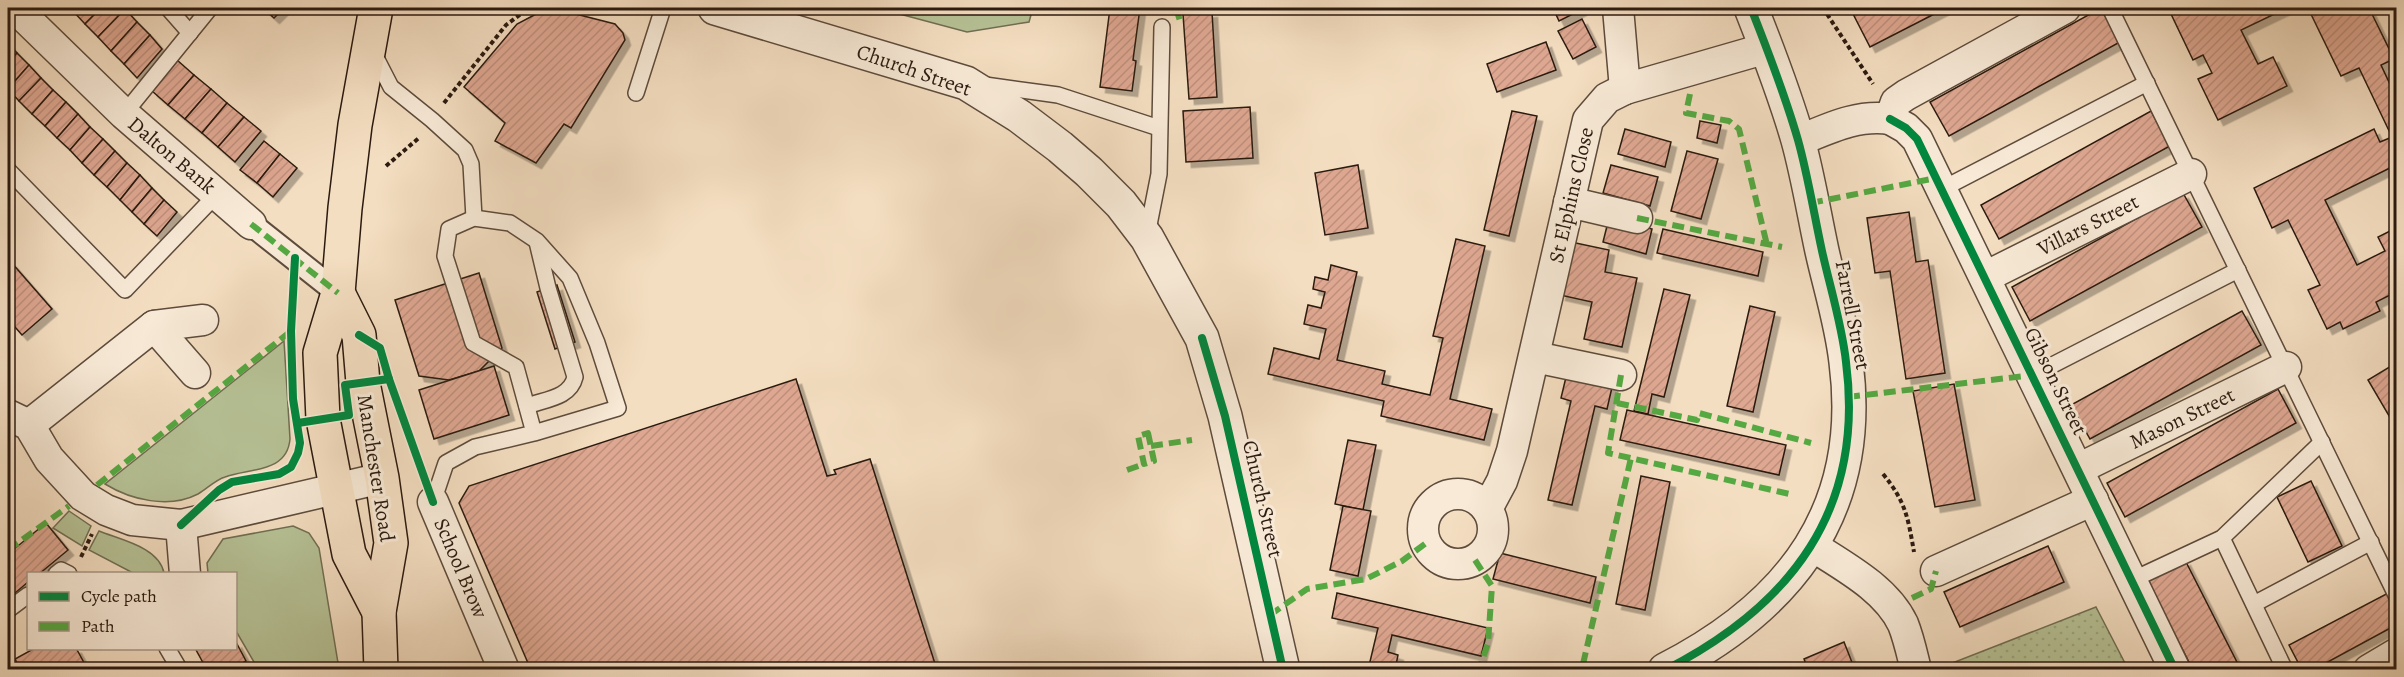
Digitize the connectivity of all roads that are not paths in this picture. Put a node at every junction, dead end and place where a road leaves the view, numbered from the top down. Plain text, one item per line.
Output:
1 (15, 8) edge
2 (168, 8) edge
3 (210, 8) edge
4 (376, 8) edge
5 (663, 8) edge
6 (715, 8) edge
7 (1618, 8) edge
8 (1750, 8) edge
9 (2065, 8) edge
10 (2110, 8) edge
11 (1162, 27) dead end
12 (190, 33) junction
13 (370, 47) junction
14 (1767, 48) junction
15 (2147, 82) junction
16 (966, 83) junction
17 (1625, 89) junction
18 (636, 93) dead end
19 (124, 114) junction
20 (1890, 119) junction
21 (1159, 128) junction
22 (1798, 141) junction
23 (8, 170) edge
24 (2191, 174) junction
25 (1942, 189) junction
26 (218, 194) junction
27 (1569, 202) junction
28 (474, 218) junction
29 (1637, 218) dead end
30 (251, 224) joint
31 (1147, 238) junction
32 (537, 241) junction
33 (2238, 270) junction
34 (1985, 277) junction
35 (338, 293) junction
36 (203, 320) dead end
37 (154, 326) junction
38 (1535, 357) junction
39 (2286, 367) junction
40 (195, 373) dead end
41 (1621, 375) dead end
42 (2033, 375) junction
43 (527, 406) junction
44 (18, 420) edge
45 (534, 433) junction
46 (2322, 442) junction
47 (2078, 469) junction
48 (382, 478) junction
49 (336, 488) junction
50 (2093, 501) junction
51 (433, 502) joint
52 (1487, 508) dead end
53 (181, 525) junction
54 (2222, 538) junction
55 (2371, 542) junction
56 (1811, 545) junction
57 (1926, 566) road end
58 (73, 569) edge
59 (58, 572) edge
60 (185, 572) edge
61 (2132, 580) junction
62 (2397, 595) edge
63 (27, 596) edge
64 (2254, 604) junction
65 (8, 610) edge
66 (379, 612) junction
67 (168, 650) edge
68 (2397, 654) edge
69 (180, 669) edge
70 (381, 669) edge
71 (504, 669) edge
72 (1283, 669) edge
73 (1665, 669) edge
74 (1916, 669) edge
75 (2175, 669) edge
76 (2285, 669) edge
77 (2369, 669) edge

1 - 19 street, Dalton Bank
2 - 12 lane
3 - 12 lane
4 - 13 main road, Manchester Road
5 - 18 lane
6 - 16 street, Church Street
7 - 17 street
8 - 14 street, Farrell Street
9 - 20 street
10 - 15 lane
11 - 21 lane
12 - 19 lane
13 - 28 lane
13 - 35 main road, Manchester Road
14 - 17 street, St Elphins Close
14 - 22 street, Farrell Street
15 - 24 lane
15 - 25 lane
16 - 21 lane
16 - 31 street, Church Street
17 - 27 street, St Elphins Close
19 - 26 street, Dalton Bank
20 - 22 street
20 - 25 street, Gibson Street
21 - 31 lane
22 - 56 street, Farrell Street
23 - 26 lane
24 - 33 lane
24 - 34 street, Villars Street
25 - 34 street, Gibson Street
26 - 30 street, Dalton Bank
27 - 29 street
27 - 38 street, St Elphins Close
28 - 32 lane
28 - 43 lane
30 - 35 street, Dalton Bank
31 - 72 street, Church Street
32 - 43 lane
32 - 45 lane
33 - 39 lane
33 - 42 lane
34 - 42 street, Gibson Street
35 - 48 main road, Manchester Road
35 - 49 main road, Manchester Road
36 - 37 street
37 - 40 street
37 - 44 street
38 - 41 street
38 - 52 street, St Elphins Close
39 - 46 lane
39 - 47 street, Mason Street
42 - 47 street, Gibson Street
43 - 45 lane
44 - 53 street
45 - 51 lane
46 - 54 lane
46 - 55 lane
47 - 50 street, Gibson Street
48 - 49 street
48 - 66 main road, Manchester Road
49 - 53 street
49 - 66 main road, Manchester Road
50 - 57 street
50 - 61 street, Gibson Street
51 - 71 street, School Brow
53 - 60 street
54 - 61 lane
54 - 64 lane
55 - 62 lane
55 - 64 lane
56 - 73 street, Farrell Street
56 - 74 street
58 - 59 lane
61 - 75 street, Gibson Street
63 - 65 lane
64 - 76 lane
66 - 70 main road, Manchester Road
67 - 69 lane
68 - 77 street

